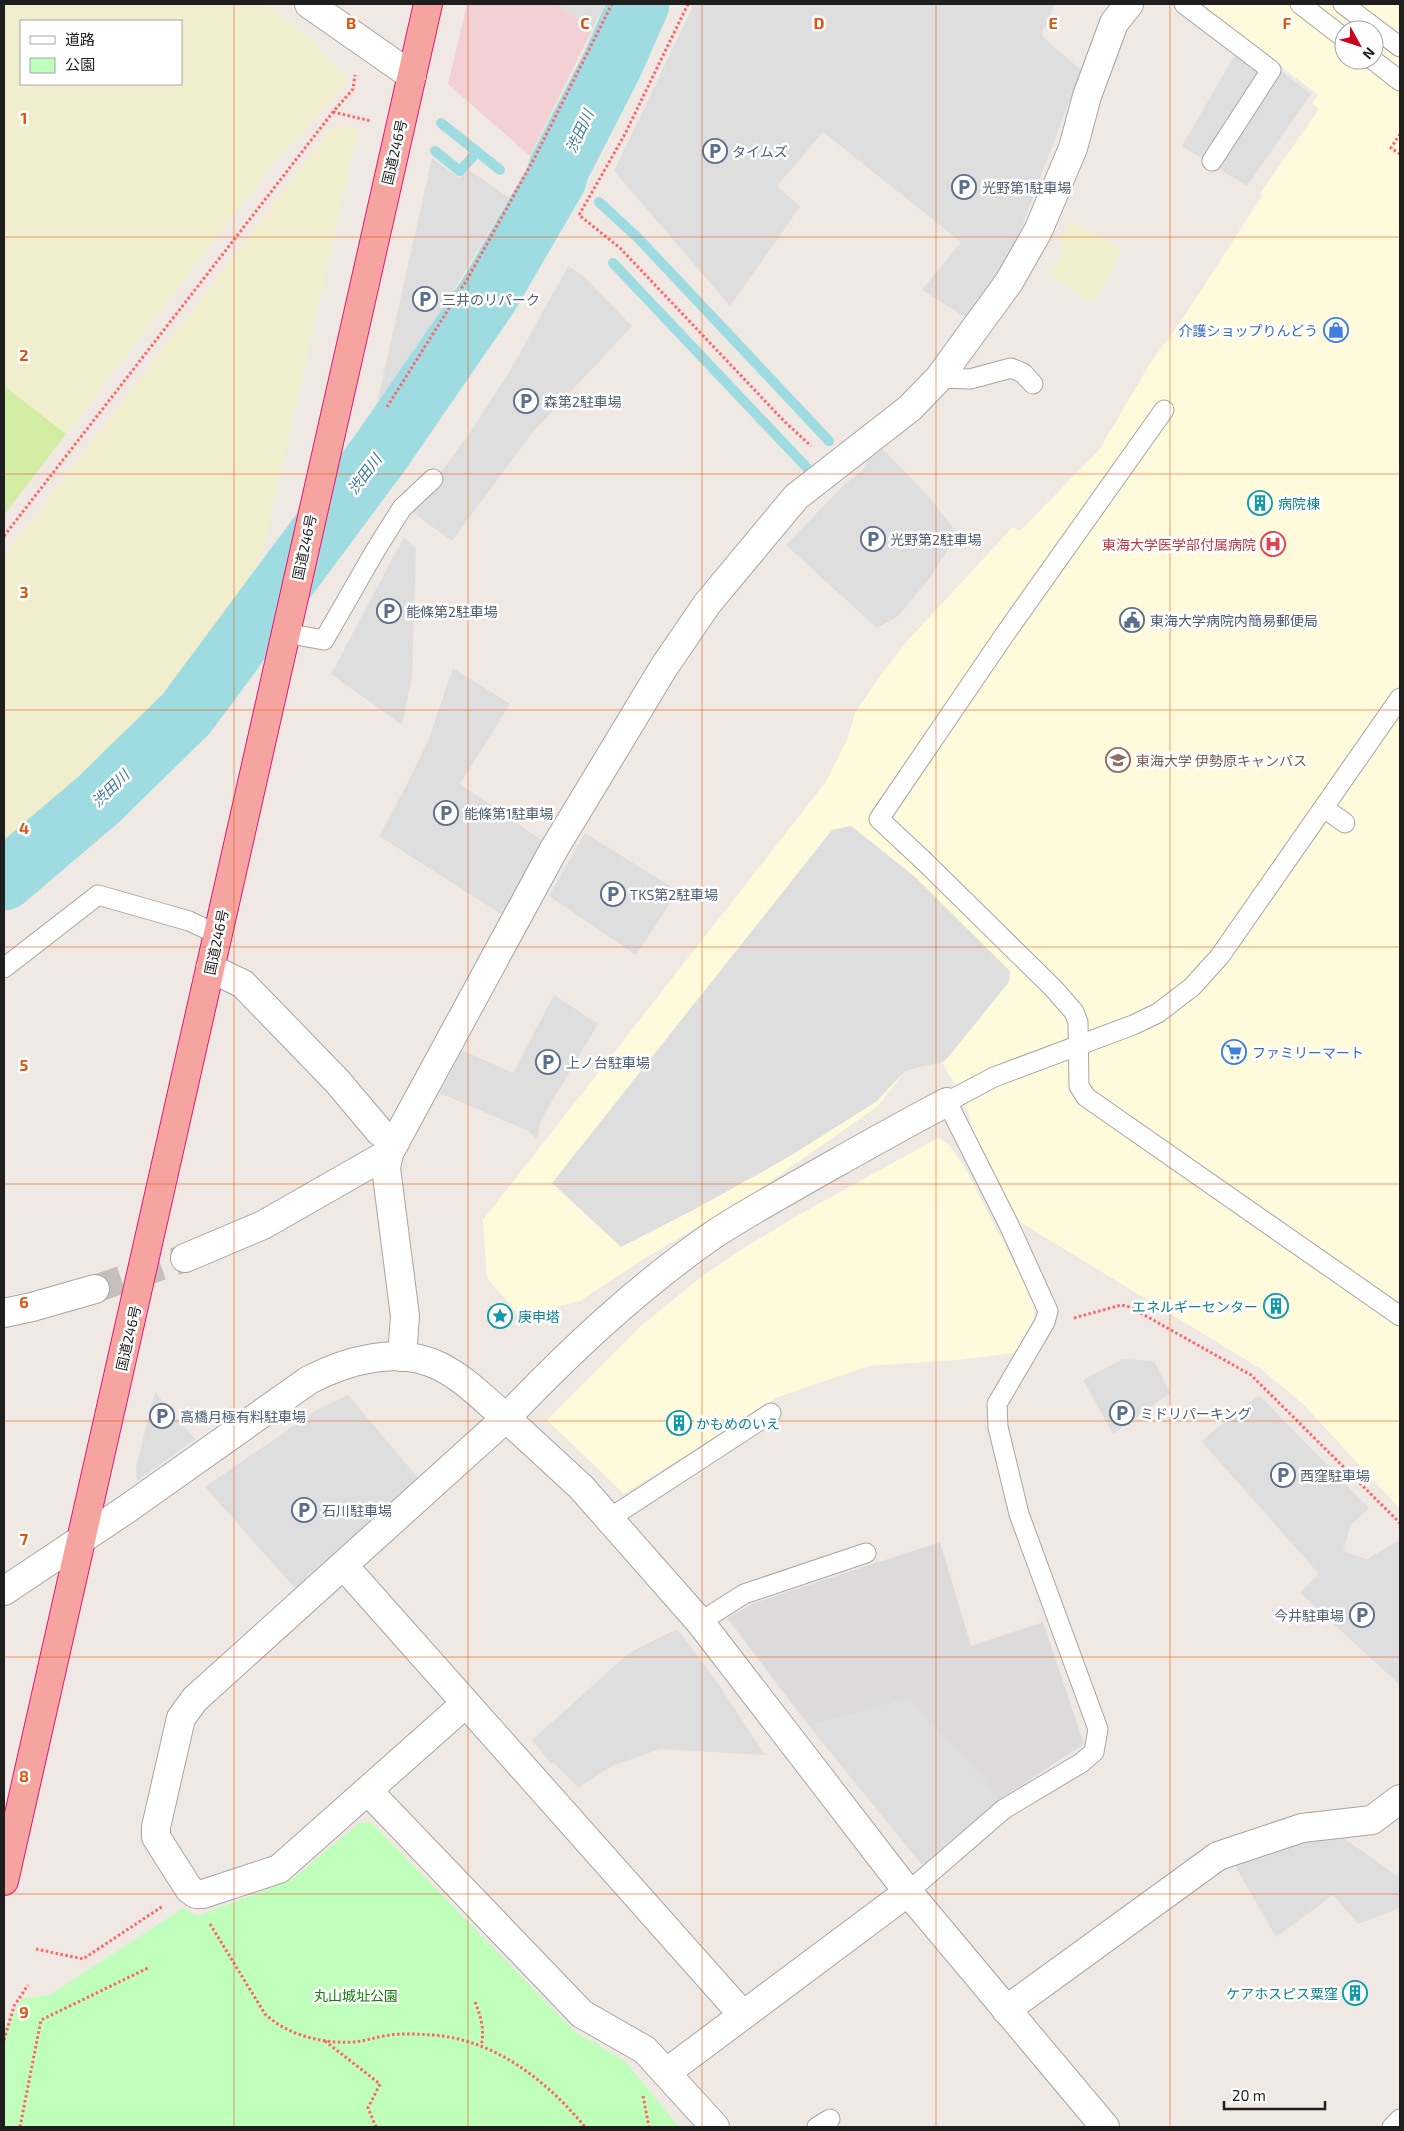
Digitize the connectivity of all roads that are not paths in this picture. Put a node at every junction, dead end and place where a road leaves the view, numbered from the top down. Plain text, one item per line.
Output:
1 (309, 4) edge
2 (428, 4) edge
3 (1129, 4) edge
4 (1184, 4) edge
5 (1300, 4) edge
6 (1343, 4) edge
7 (1334, 30) edge
8 (1400, 47) edge
9 (1384, 69) edge
10 (412, 76) junction
11 (1400, 81) edge
12 (1212, 161) dead end
13 (939, 378) junction
14 (1033, 384) dead end
15 (1164, 410) dead end
16 (433, 479) dead end
17 (285, 633) junction
18 (1400, 698) edge
19 (1324, 808) junction
20 (1345, 823) dead end
21 (217, 934) junction
22 (4, 968) edge
23 (210, 968) junction
24 (1079, 1046) junction
25 (947, 1102) junction
26 (392, 1148) junction
27 (185, 1258) tunnel mouth
28 (95, 1289) tunnel mouth
29 (4, 1313) edge
30 (1400, 1316) edge
31 (402, 1356) junction
32 (771, 1413) dead end
33 (506, 1418) junction
34 (610, 1518) junction
35 (81, 1539) junction
36 (866, 1553) dead end
37 (344, 1566) junction
38 (4, 1591) edge
39 (700, 1622) junction
40 (465, 1704) junction
41 (368, 1792) junction
42 (1400, 1799) edge
43 (4, 1881) edge
44 (908, 1892) junction
45 (1006, 2010) junction
46 (743, 2015) junction
47 (667, 2072) junction
48 (1400, 2119) edge
49 (715, 2127) edge
50 (1105, 2127) edge
51 (1392, 2127) edge

1 - 10 street
2 - 10 highway, 国道246号
3 - 13 street
4 - 12 lane
5 - 7 lane
6 - 8 lane
9 - 11 lane
10 - 17 highway, 国道246号
13 - 14 lane
13 - 26 street
15 - 24 lane
16 - 17 lane
17 - 21 highway, 国道246号
18 - 19 lane
19 - 20 lane
19 - 24 lane
21 - 22 lane
21 - 23 highway, 国道246号
23 - 26 street
23 - 35 highway, 国道246号
24 - 25 lane
24 - 30 lane
25 - 33 street
25 - 44 lane
26 - 27 street
26 - 31 street
28 - 29 street
31 - 33 street
31 - 35 street
32 - 34 lane
33 - 34 street
33 - 37 street
34 - 39 street
35 - 38 street
35 - 43 highway, 国道246号
36 - 39 lane
37 - 40 street
37 - 41 street
39 - 44 street
40 - 41 street
40 - 46 street
41 - 47 street
42 - 45 street
44 - 45 street
44 - 46 street
45 - 50 street
46 - 47 street
47 - 49 street
48 - 51 lane

